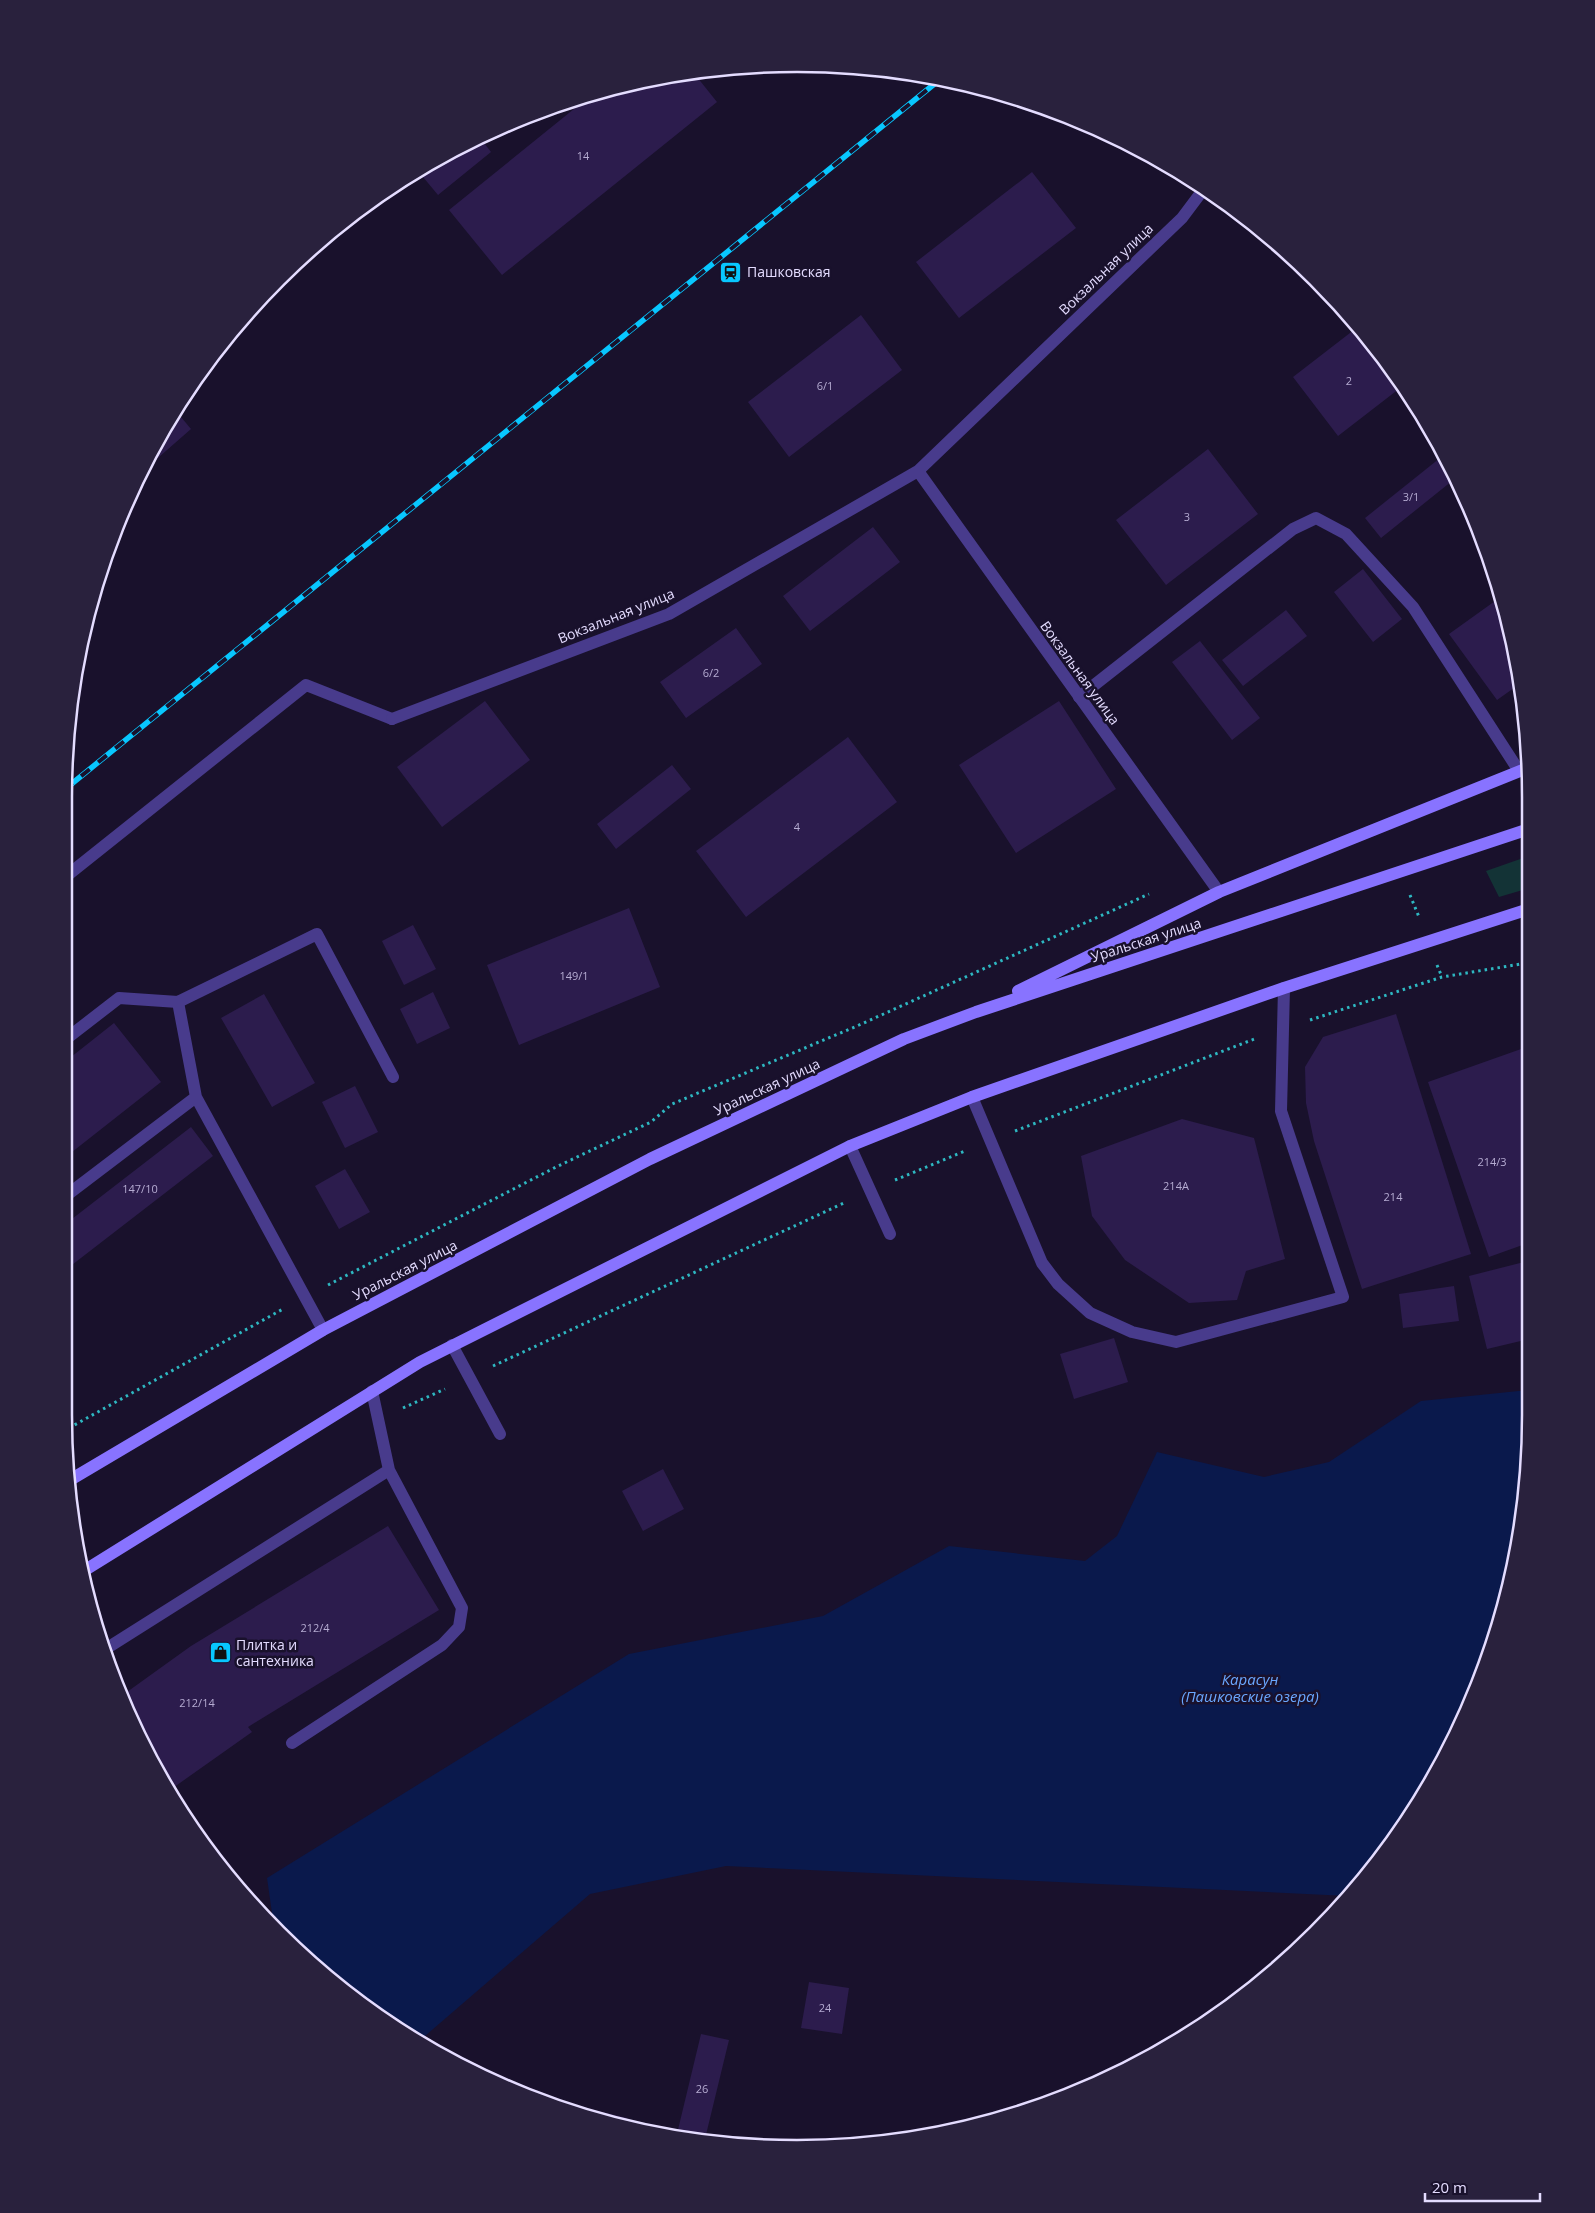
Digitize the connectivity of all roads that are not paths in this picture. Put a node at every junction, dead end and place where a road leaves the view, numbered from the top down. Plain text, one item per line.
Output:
1 (1199, 195) edge
2 (918, 471) junction
3 (1079, 697) junction
4 (1521, 769) edge
5 (1522, 770) edge
6 (1522, 831) edge
7 (72, 872) edge
8 (1219, 892) junction
9 (1522, 911) edge
10 (1284, 988) junction
11 (178, 1002) junction
12 (976, 1012) junction
13 (72, 1034) edge
14 (393, 1077) dead end
15 (196, 1097) junction
16 (972, 1097) junction
17 (850, 1146) junction
18 (72, 1191) edge
19 (890, 1234) dead end
20 (322, 1330) junction
21 (452, 1345) junction
22 (372, 1391) junction
23 (500, 1434) dead end
24 (389, 1470) junction
25 (75, 1477) edge
26 (89, 1568) edge
27 (110, 1646) edge
28 (292, 1743) dead end

1 - 2 street, Вокзальная улица
2 - 3 street, Вокзальная улица
2 - 7 street, Вокзальная улица
3 - 4 street
3 - 8 street, Вокзальная улица
5 - 8 main road
6 - 12 main road, Уральская улица
8 - 12 main road
9 - 10 main road
10 - 16 main road
10 - 16 street
11 - 13 street
11 - 14 street
11 - 15 street
12 - 20 main road, Уральская улица
15 - 18 street
15 - 20 street
16 - 17 main road
17 - 19 street
17 - 21 main road
20 - 25 main road, Уральская улица
21 - 22 main road
21 - 23 street
22 - 24 street
22 - 26 main road
24 - 27 street
24 - 28 street

